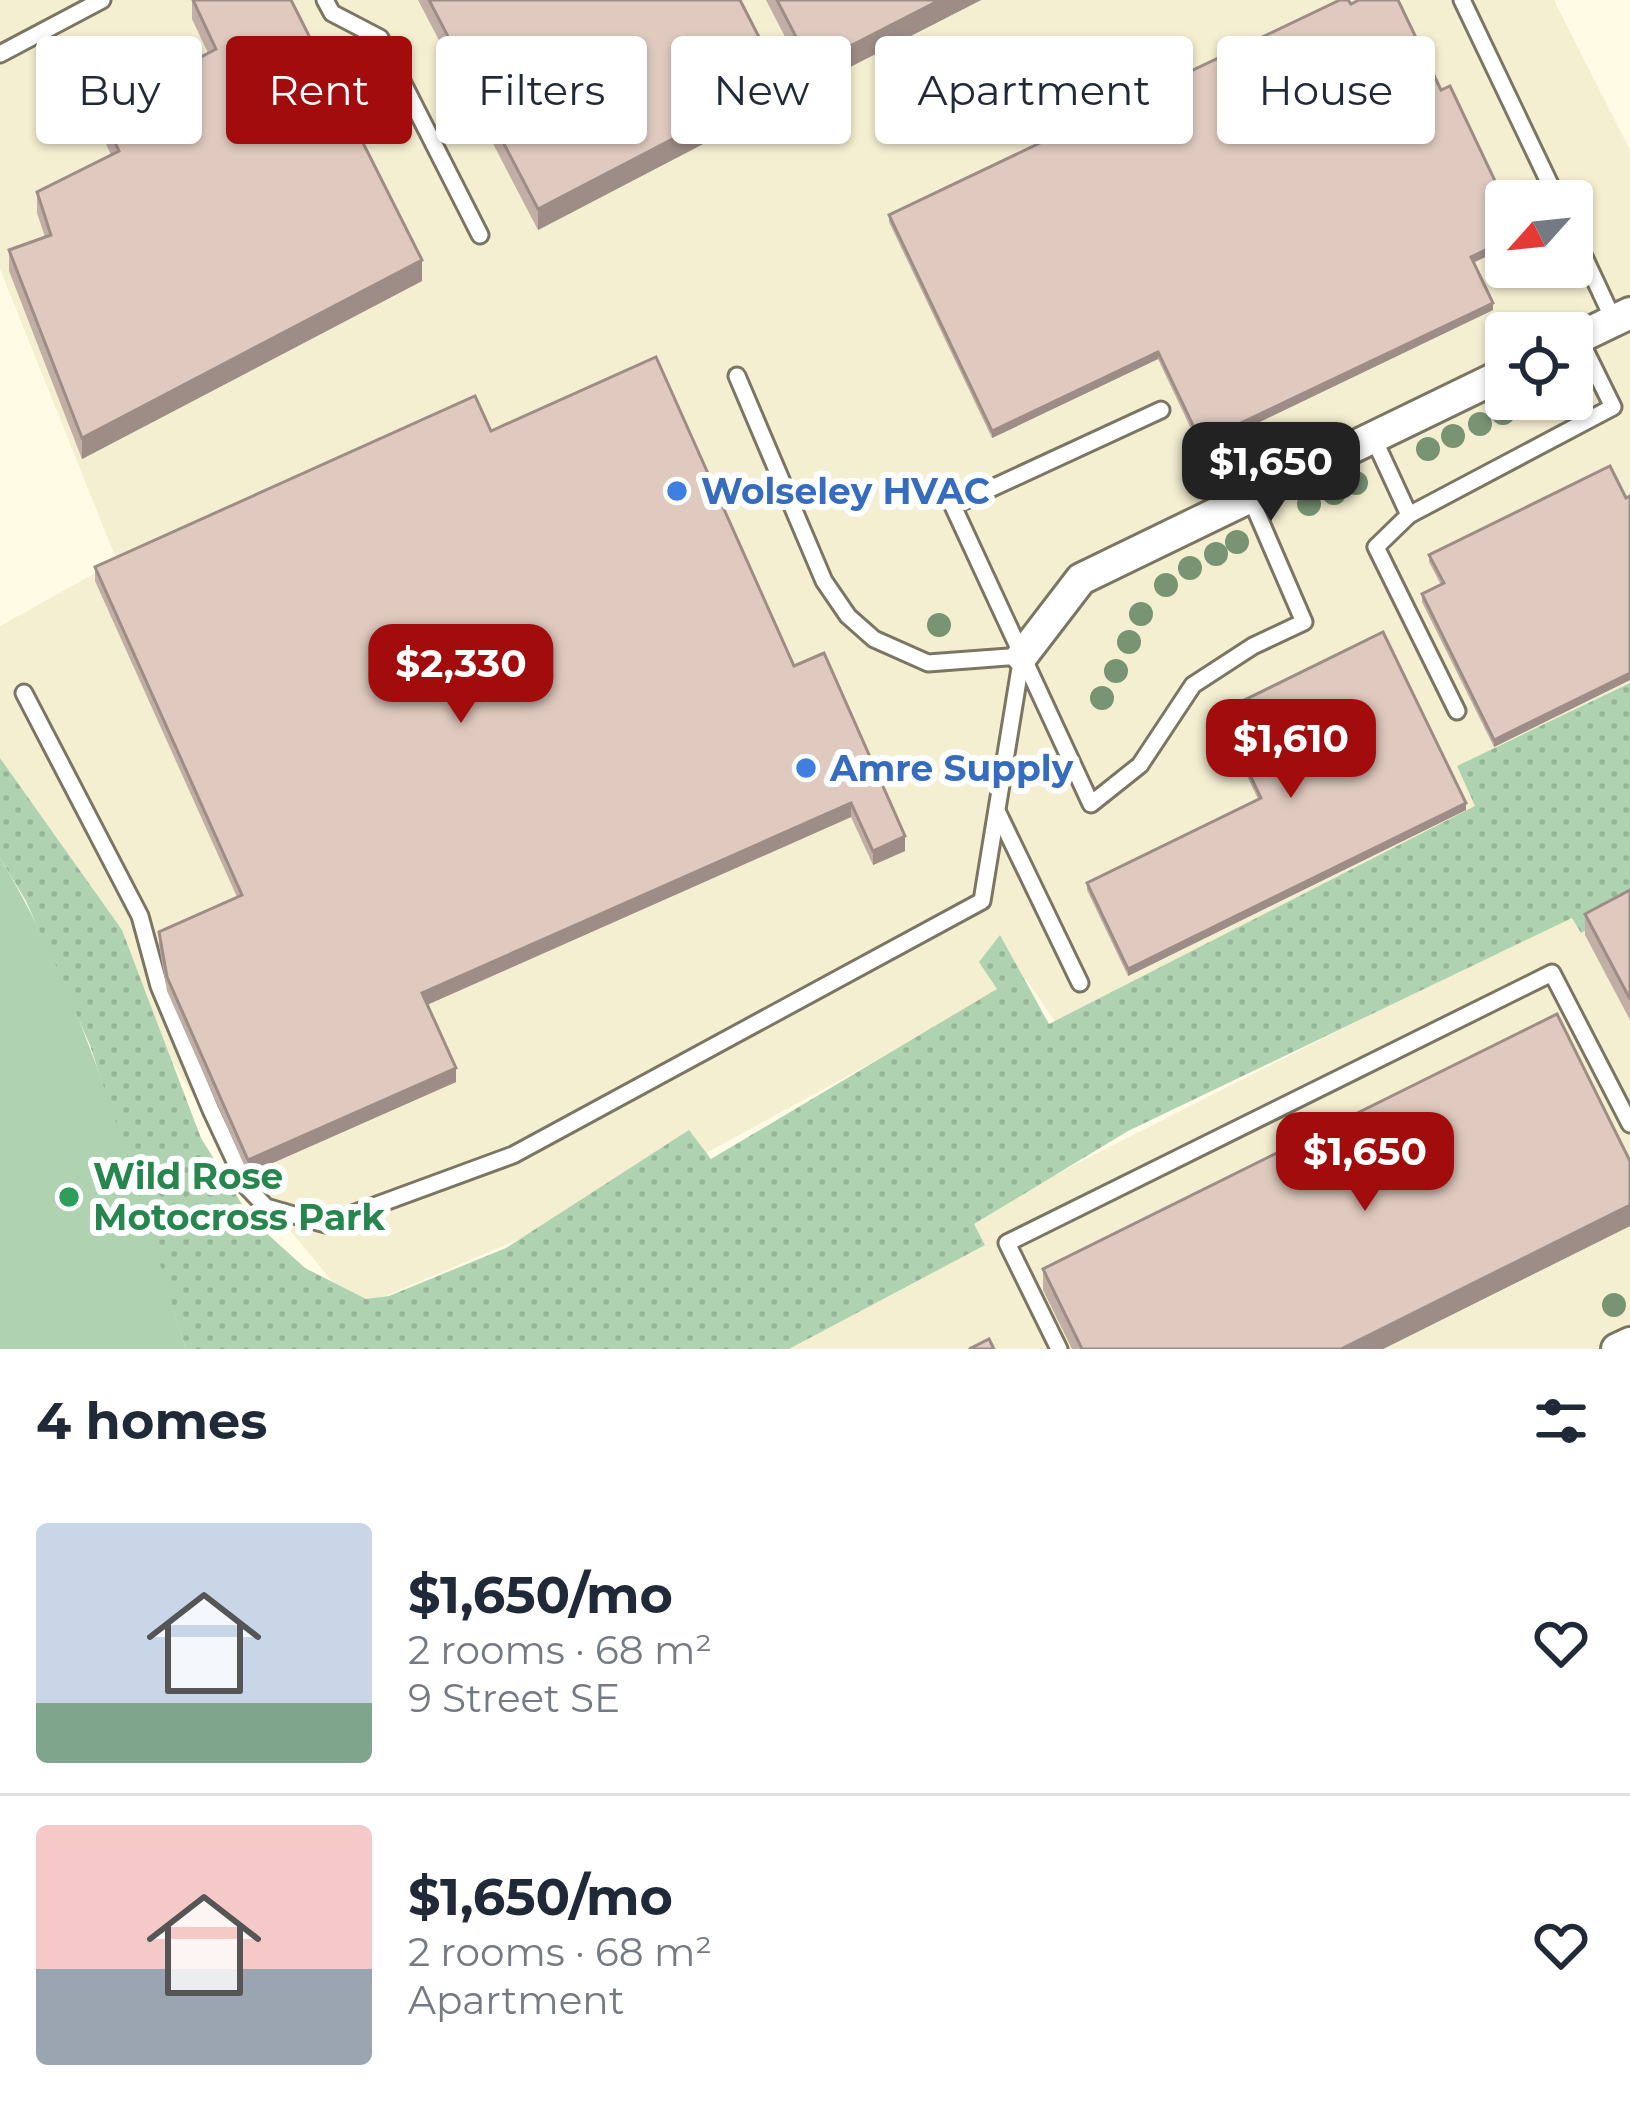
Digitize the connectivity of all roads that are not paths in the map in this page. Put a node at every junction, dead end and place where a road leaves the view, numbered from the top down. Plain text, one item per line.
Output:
1 (102, 0) edge
2 (326, 0) edge
3 (1462, 0) edge
4 (0, 54) edge
5 (1548, 180) edge
6 (480, 235) dead end
7 (1593, 267) edge
8 (1622, 317) edge
9 (1593, 331) edge
10 (1593, 365) edge
11 (737, 376) dead end
12 (1485, 383) edge
13 (1621, 409) edge
14 (1161, 410) dead end
15 (1373, 437) junction
16 (1250, 497) junction
17 (1408, 514) junction
18 (1022, 656) junction
19 (24, 693) dead end
20 (1457, 712) dead end
21 (997, 811) junction
22 (1080, 983) dead end
23 (1630, 1124) edge
24 (1630, 1343) edge
25 (1059, 1349) edge
26 (1617, 1349) edge

1 - 4 lane
2 - 6 lane
3 - 5 lane
7 - 8 lane
8 - 9 street
10 - 13 lane
11 - 18 lane
12 - 15 street
13 - 17 lane
14 - 18 lane
15 - 16 street
15 - 17 lane
16 - 18 street
16 - 18 lane
17 - 20 lane
18 - 21 lane
19 - 21 lane
21 - 22 lane
23 - 25 lane
24 - 26 street

